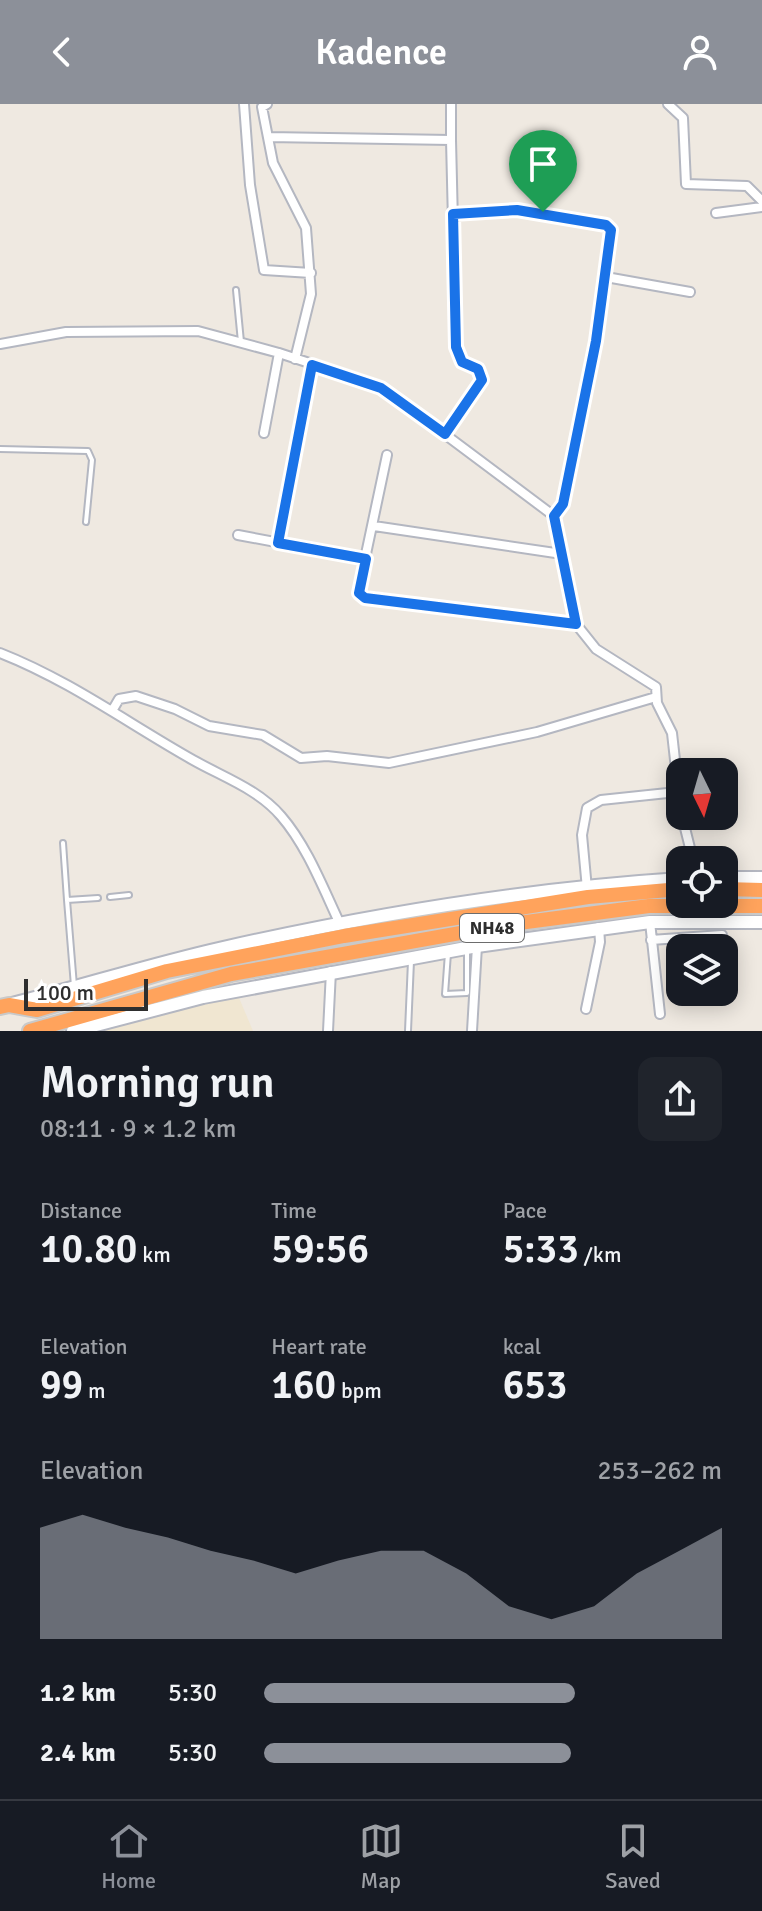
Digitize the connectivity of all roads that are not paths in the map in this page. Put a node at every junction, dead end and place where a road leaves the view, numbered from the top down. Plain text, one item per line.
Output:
1 (244, 104) edge
2 (451, 104) edge
3 (670, 104) edge
4 (263, 105) edge
5 (268, 137) junction
6 (451, 140) junction
7 (762, 204) edge
8 (716, 213) dead end
9 (453, 214) junction
10 (311, 273) junction
11 (606, 277) junction
12 (236, 290) dead end
13 (690, 292) dead end
14 (241, 342) junction
15 (0, 344) edge
16 (279, 353) junction
17 (295, 359) junction
18 (312, 365) junction
19 (264, 433) dead end
20 (445, 434) junction
21 (0, 449) edge
22 (387, 455) dead end
23 (554, 516) junction
24 (86, 522) dead end
25 (374, 526) junction
26 (238, 535) dead end
27 (278, 543) junction
28 (562, 554) junction
29 (366, 559) junction
30 (576, 624) junction
31 (0, 653) edge
32 (656, 697) junction
33 (112, 711) junction
34 (674, 758) edge
35 (666, 793) edge
36 (63, 843) dead end
37 (738, 878) edge
38 (762, 878) edge
39 (666, 881) edge
40 (666, 889) edge
41 (738, 889) edge
42 (762, 890) edge
43 (587, 891) junction
44 (129, 895) dead end
45 (110, 897) dead end
46 (98, 898) dead end
47 (67, 900) junction
48 (762, 906) edge
49 (650, 922) junction
50 (762, 922) edge
51 (340, 924) junction
52 (599, 927) junction
53 (666, 939) edge
54 (651, 940) junction
55 (472, 947) junction
56 (448, 953) junction
57 (412, 959) junction
58 (331, 971) junction
59 (75, 988) junction
60 (4, 1006) edge
61 (586, 1009) dead end
62 (660, 1014) dead end
63 (30, 1031) edge
64 (73, 1031) edge
65 (328, 1031) edge
66 (408, 1031) edge
67 (472, 1031) edge

1 - 10 street
2 - 6 street
3 - 7 street
4 - 5 street
5 - 6 street
5 - 10 street
6 - 9 street
7 - 8 street
9 - 11 street
9 - 20 street
10 - 17 street
11 - 13 street
11 - 23 street
12 - 14 lane
14 - 15 street
14 - 16 street
16 - 17 street
16 - 19 street
17 - 18 street
18 - 20 street
18 - 27 street
20 - 23 street
21 - 24 lane
22 - 25 street
23 - 28 street
25 - 28 street
25 - 29 street
26 - 27 street
27 - 29 street
28 - 30 street
29 - 30 street
30 - 32 street
31 - 33 street
32 - 33 street
32 - 34 street
33 - 51 street
35 - 43 street
36 - 47 lane
37 - 38 street
39 - 43 street
40 - 43 highway, NH48
41 - 42 highway
43 - 51 street
43 - 60 highway, NH48
44 - 45 lane
46 - 47 lane
47 - 59 lane
48 - 63 highway, NH48
49 - 50 street
49 - 52 street
49 - 54 street
51 - 59 street
52 - 55 street
52 - 61 street
53 - 54 street
54 - 62 street
55 - 56 street
55 - 56 lane
55 - 67 street
56 - 57 street
57 - 58 street
57 - 66 lane
58 - 64 street
58 - 65 street
59 - 60 street

